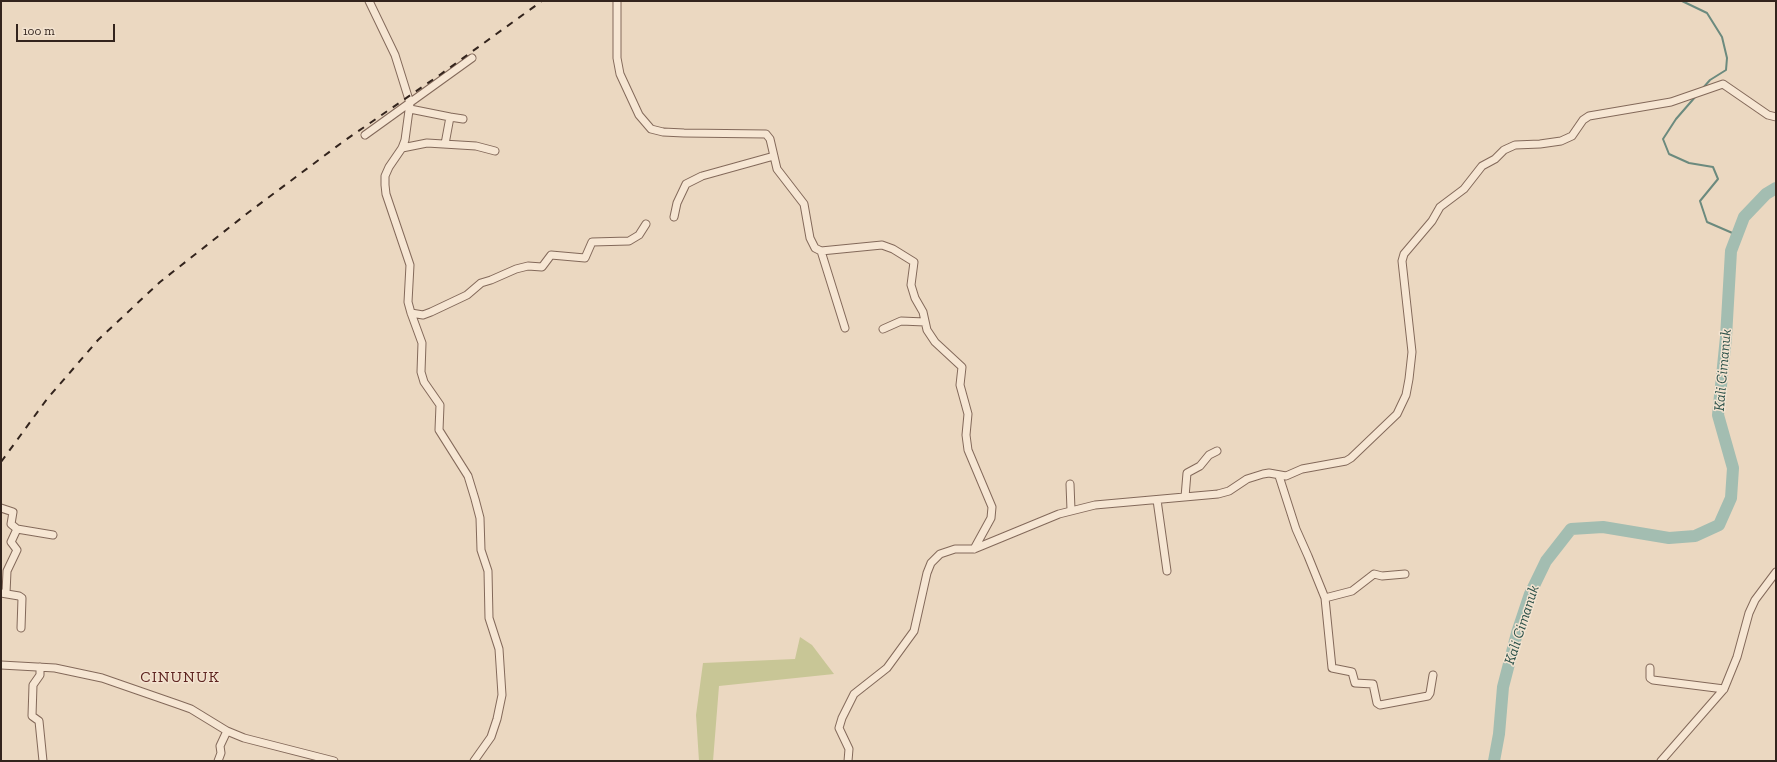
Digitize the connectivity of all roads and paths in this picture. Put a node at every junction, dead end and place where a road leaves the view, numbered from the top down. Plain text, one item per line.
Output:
1 (369, 1) edge
2 (617, 1) edge
3 (472, 58) dead end
4 (410, 106) junction
5 (450, 117) junction
6 (1776, 117) edge
7 (463, 119) dead end
8 (365, 135) dead end
9 (445, 144) junction
10 (402, 148) junction
11 (495, 151) dead end
12 (774, 156) junction
13 (674, 217) dead end
14 (646, 224) dead end
15 (821, 251) junction
16 (411, 314) junction
17 (925, 322) junction
18 (846, 328) dead end
19 (884, 329) dead end
20 (1217, 451) dead end
21 (1280, 476) junction
22 (1070, 484) dead end
23 (1185, 497) junction
24 (1157, 500) junction
25 (1, 508) edge
26 (1071, 510) junction
27 (17, 529) junction
28 (53, 535) dead end
29 (974, 549) junction
30 (4, 570) edge
31 (1167, 571) dead end
32 (1776, 572) edge
33 (1406, 574) dead end
34 (3, 593) edge
35 (1325, 598) junction
36 (21, 628) dead end
37 (1, 666) edge
38 (40, 667) junction
39 (1650, 668) dead end
40 (1433, 675) dead end
41 (1724, 689) junction
42 (227, 731) junction
43 (46, 761) edge
44 (218, 761) edge
45 (334, 761) edge
46 (474, 761) edge
47 (848, 761) edge
48 (1661, 761) edge

1 - 4 street
2 - 12 street
3 - 4 street
4 - 5 street
4 - 8 street
4 - 10 street
5 - 7 street
5 - 9 street
6 - 21 street
9 - 10 street
9 - 11 street
10 - 16 street
12 - 13 street
12 - 15 street
14 - 16 street
15 - 17 street
15 - 18 street
16 - 46 street
17 - 19 street
17 - 29 street
20 - 23 street
21 - 23 street
21 - 35 street
22 - 26 street
23 - 24 street
24 - 26 street
24 - 31 street
25 - 27 street
26 - 29 street
27 - 28 street
27 - 30 street
29 - 47 street
30 - 34 street
32 - 41 street
33 - 35 street
34 - 36 street
35 - 40 street
37 - 38 street
38 - 42 street
38 - 43 street
39 - 41 street
41 - 48 street
42 - 44 street
42 - 45 street

